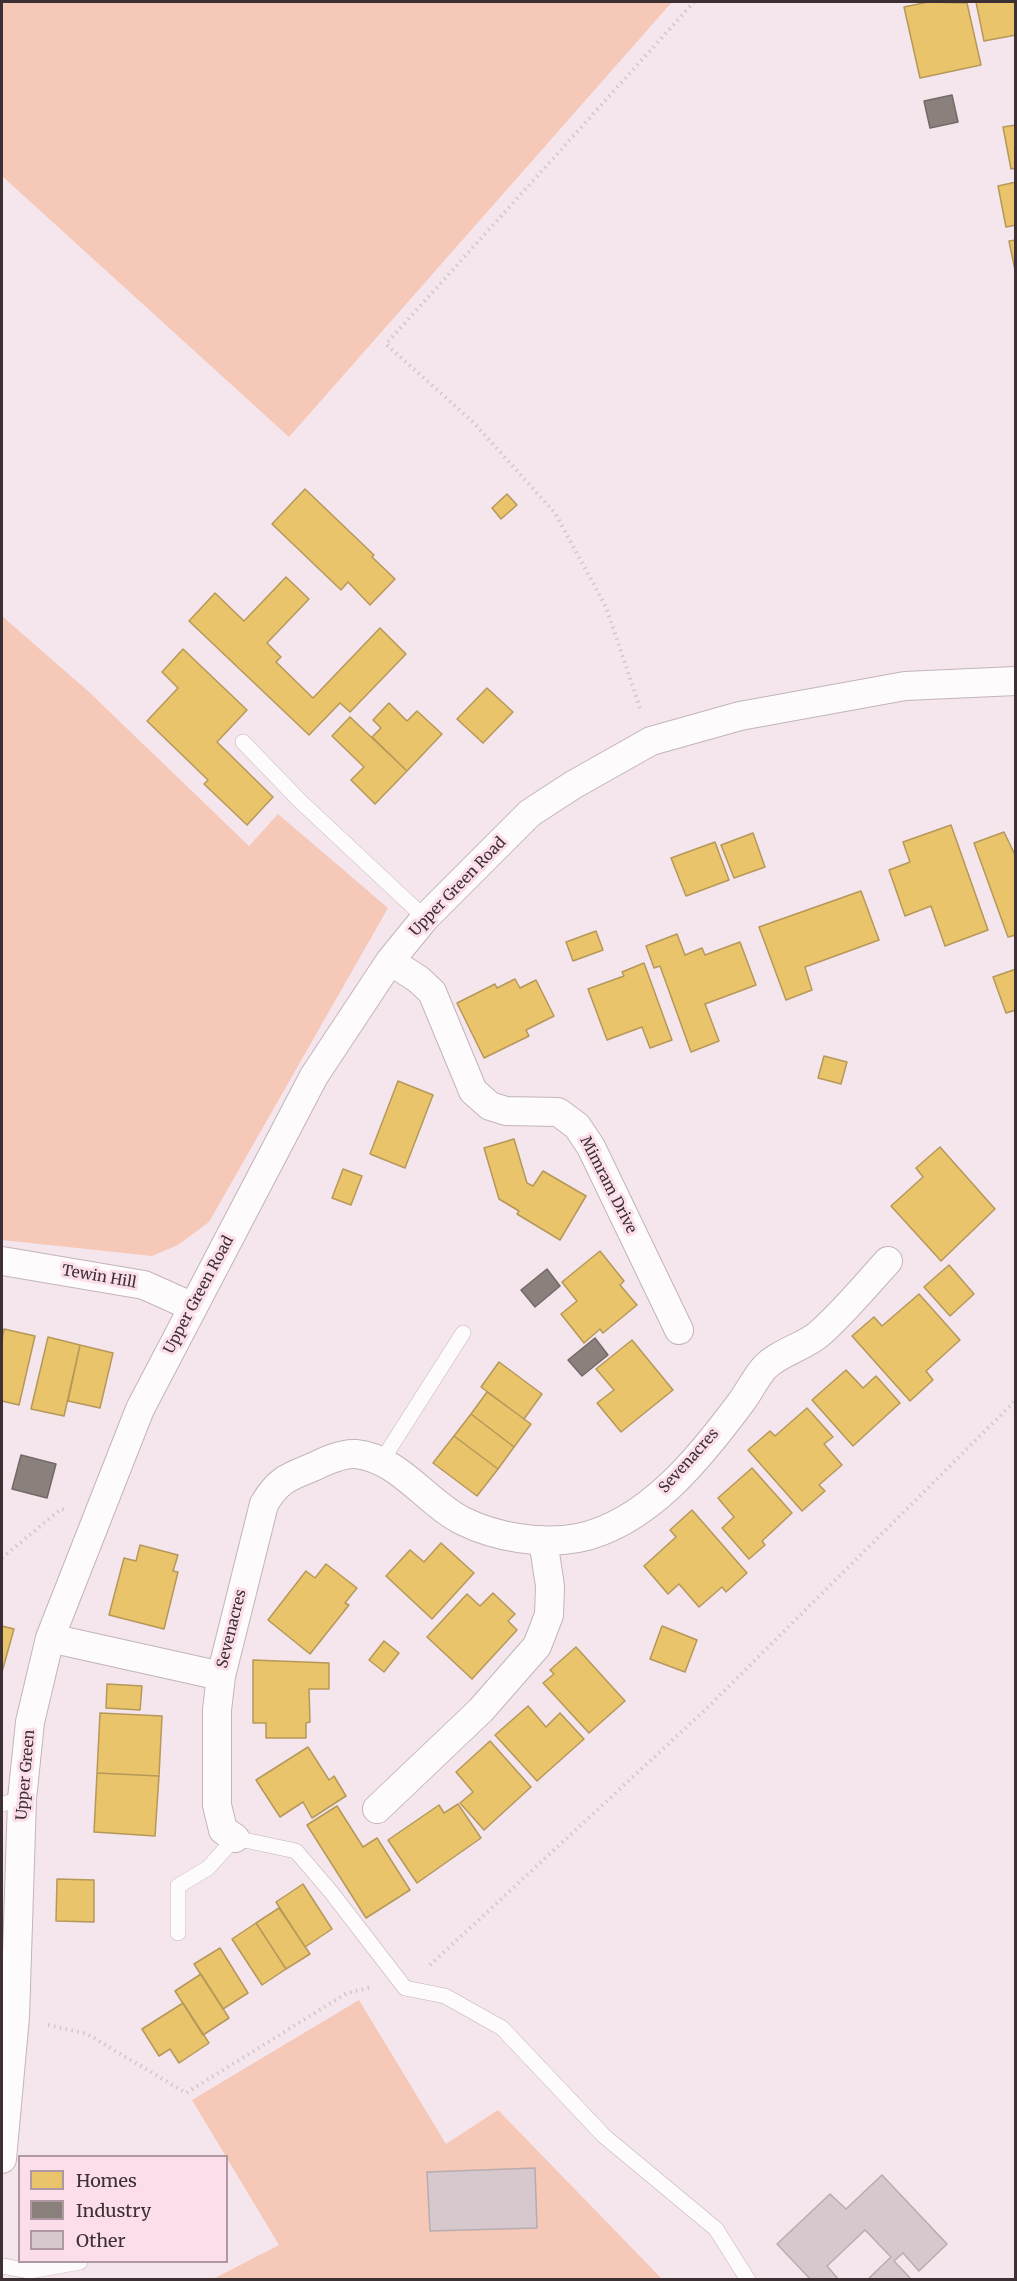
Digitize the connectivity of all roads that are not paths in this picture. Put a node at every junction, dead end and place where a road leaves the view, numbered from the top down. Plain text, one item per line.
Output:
1 (1016, 681) edge
2 (243, 742) dead end
3 (424, 918) junction
4 (390, 961) junction
5 (2, 1260) edge
6 (888, 1261) dead end
7 (193, 1307) junction
8 (679, 1330) dead end
9 (463, 1333) dead end
10 (140, 1409) joint
11 (381, 1462) junction
12 (543, 1540) junction
13 (50, 1638) junction
14 (221, 1676) junction
15 (12, 1801) edge
16 (376, 1809) dead end
17 (235, 1838) junction
18 (9, 1923) edge
19 (178, 1933) dead end
20 (2, 2159) edge
21 (74, 2263) edge
22 (2, 2266) edge
23 (748, 2280) edge

1 - 3 street, Upper Green Road
2 - 3 lane
3 - 4 street, Upper Green Road
4 - 7 street, Upper Green Road
4 - 8 street, Mimram Drive
5 - 7 street, Tewin Hill
6 - 12 street, Sevenacres
7 - 10 street, Upper Green Road
9 - 11 lane
10 - 13 street, Upper Green
11 - 12 street, Sevenacres
11 - 14 street, Sevenacres
12 - 16 street
13 - 14 street, Sevenacres
13 - 15 street, Upper Green
14 - 17 street, Sevenacres
15 - 18 street, Upper Green
17 - 19 lane
17 - 23 lane
18 - 20 street, Upper Green
21 - 22 lane

